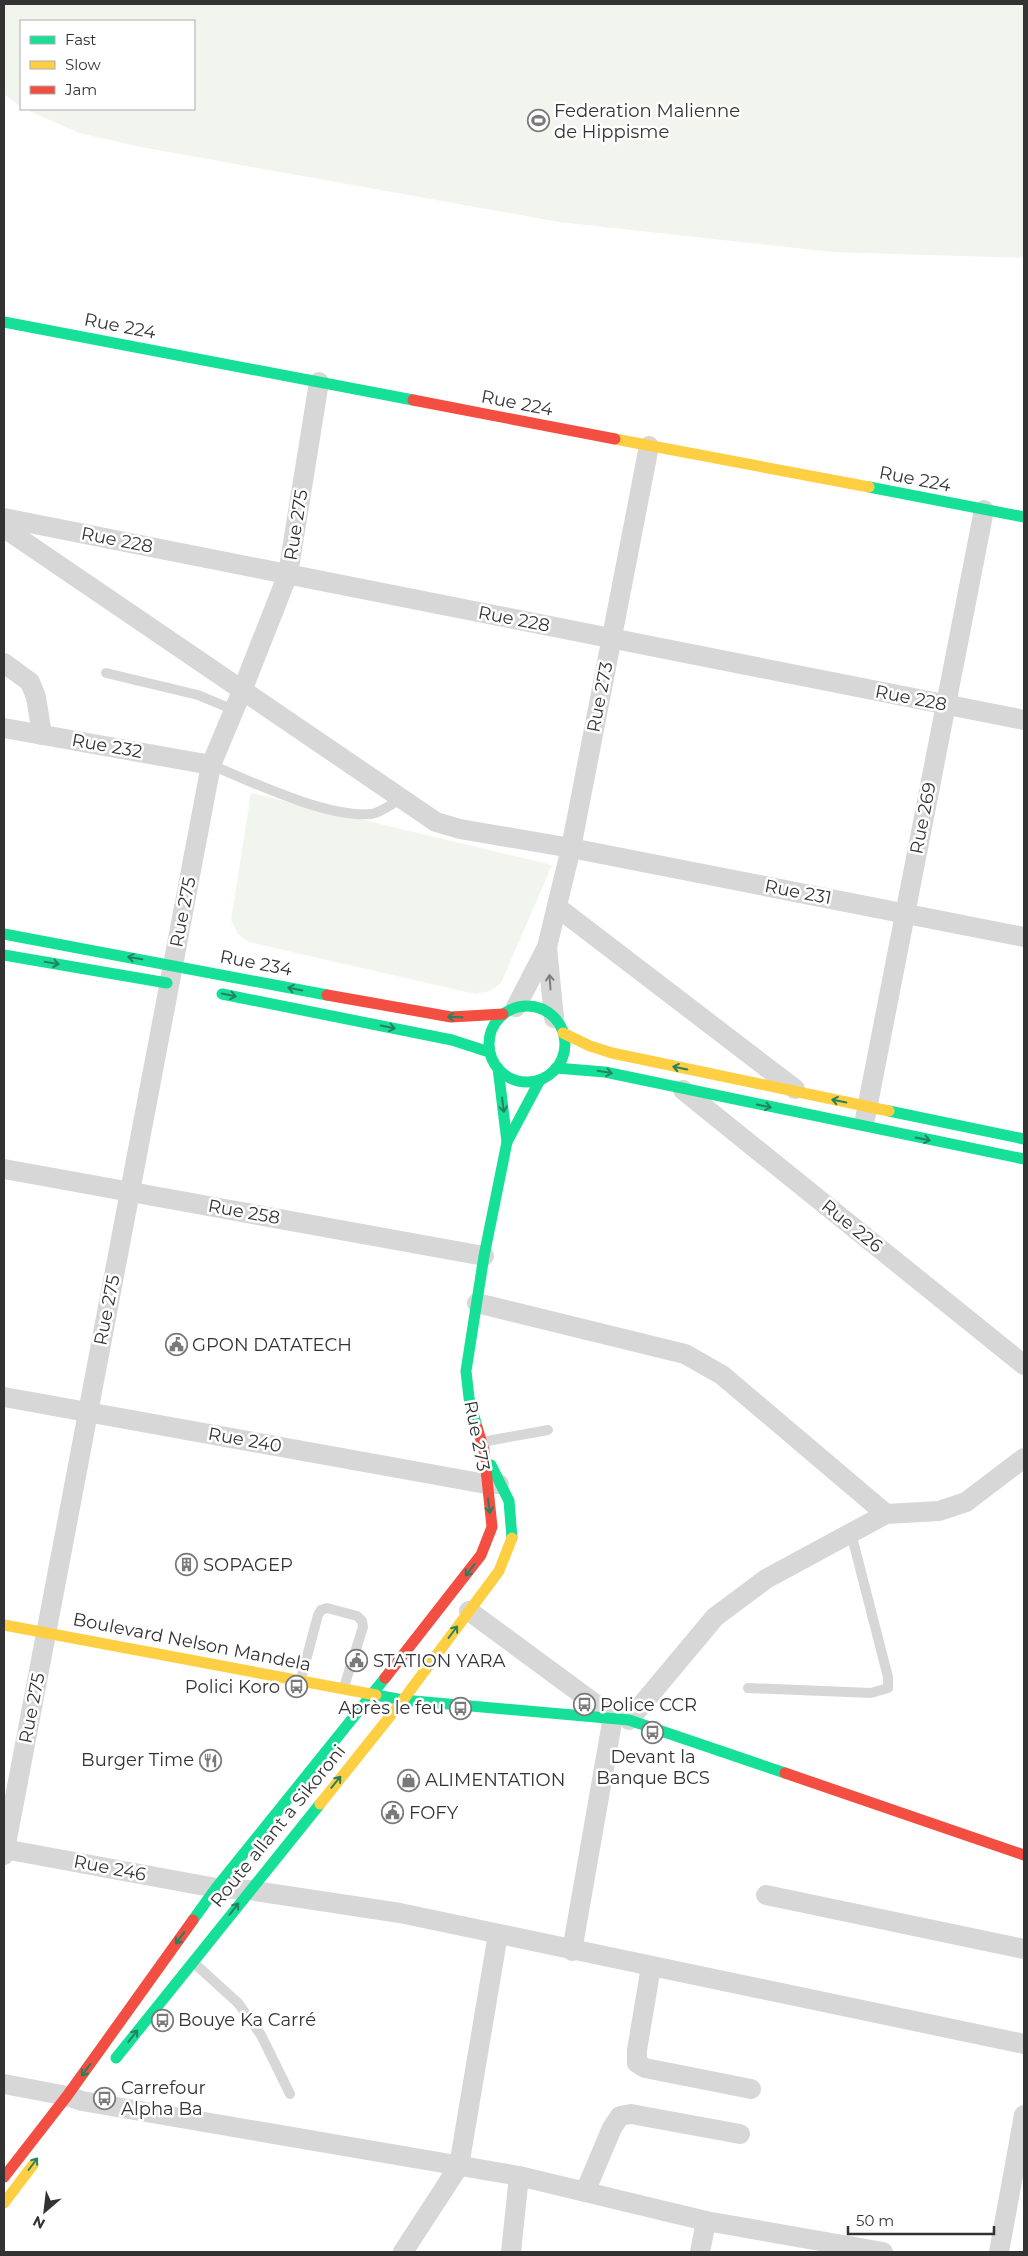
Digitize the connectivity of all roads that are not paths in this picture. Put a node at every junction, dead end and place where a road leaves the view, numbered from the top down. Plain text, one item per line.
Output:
1 (4, 322) edge
2 (319, 382) junction
3 (650, 446) junction
4 (984, 510) junction
5 (1024, 517) edge
6 (4, 518) edge
7 (4, 528) edge
8 (288, 574) junction
9 (612, 638) junction
10 (4, 663) edge
11 (106, 673) dead end
12 (242, 691) junction
13 (946, 705) junction
14 (234, 710) junction
15 (1024, 720) edge
16 (4, 728) edge
17 (42, 735) junction
18 (210, 765) junction
19 (402, 798) junction
20 (571, 848) junction
21 (557, 907) junction
22 (905, 914) junction
23 (4, 934) edge
24 (1024, 937) edge
25 (547, 947) junction
26 (4, 956) edge
27 (174, 978) junction
28 (208, 991) dead end
29 (510, 1011) junction
30 (559, 1026) junction
31 (490, 1052) junction
32 (498, 1068) junction
33 (556, 1068) junction
34 (540, 1080) junction
35 (680, 1088) junction
36 (800, 1093) junction
37 (867, 1107) junction
38 (863, 1127) junction
39 (1024, 1139) edge
40 (507, 1142) junction
41 (1024, 1159) edge
42 (4, 1169) edge
43 (130, 1192) junction
44 (484, 1256) junction
45 (477, 1303) junction
46 (1024, 1365) edge
47 (4, 1397) edge
48 (88, 1412) junction
49 (548, 1430) dead end
50 (483, 1446) junction
51 (1024, 1458) edge
52 (493, 1484) junction
53 (886, 1514) junction
54 (851, 1533) junction
55 (469, 1612) junction
56 (4, 1625) edge
57 (46, 1633) junction
58 (301, 1680) junction
59 (344, 1688) junction
60 (748, 1688) dead end
61 (373, 1694) junction
62 (403, 1700) junction
63 (621, 1718) junction
64 (4, 1851) edge
65 (1024, 1855) edge
66 (216, 1888) junction
67 (249, 1890) junction
68 (766, 1895) dead end
69 (498, 1934) junction
70 (1024, 1949) edge
71 (572, 1951) junction
72 (192, 1961) junction
73 (651, 1967) junction
74 (1024, 2044) edge
75 (106, 2070) dead end
76 (4, 2084) edge
77 (751, 2089) dead end
78 (290, 2094) dead end
79 (78, 2100) junction
80 (1024, 2115) edge
81 (740, 2134) dead end
82 (40, 2156) dead end
83 (1021, 2156) edge
84 (459, 2166) junction
85 (4, 2176) edge
86 (519, 2176) junction
87 (585, 2192) junction
88 (4, 2203) edge
89 (706, 2221) junction
90 (402, 2252) edge
91 (511, 2252) edge
92 (700, 2252) edge
93 (881, 2252) edge
94 (999, 2252) edge

1 - 2 street, Rue 224
2 - 3 street, Rue 224
2 - 8 street, Rue 275
3 - 4 street, Rue 224
3 - 9 street, Rue 273
4 - 5 street, Rue 224
4 - 13 street, Rue 269
6 - 8 street, Rue 228
7 - 12 street, Rue 231
8 - 9 street, Rue 228
8 - 12 street, Rue 275
9 - 13 street, Rue 228
9 - 20 street, Rue 273
10 - 17 street
11 - 14 lane
12 - 14 street, Rue 275
12 - 19 street, Rue 231
13 - 15 street, Rue 228
13 - 22 street, Rue 269
14 - 18 street, Rue 275
16 - 17 street, Rue 232
17 - 18 street, Rue 232
18 - 19 lane
18 - 27 street, Rue 275
19 - 20 street, Rue 231
20 - 21 street, Rue 273
20 - 22 street, Rue 231
21 - 25 street, Rue 273
21 - 36 street
22 - 24 street, Rue 231
22 - 37 street, Rue 269
27 -> 23 street, Rue 234
25 - 29 street, Rue 273
30 -> 25 street, Rue 273
26 -> 27 street, Rue 234
29 -> 27 street, Rue 234
27 - 43 street, Rue 275
28 -> 31 street, Rue 234
29 - 30 street
29 - 31 street
30 - 33 street
36 -> 30 street
31 - 32 street
32 - 34 street
32 -> 40 street, Rue 273
33 - 34 street
33 -> 35 street
34 - 40 street, Rue 273
35 -> 38 street
35 - 46 street, Rue 226
37 -> 36 street
37 - 38 street, Rue 269
37 - 39 street
38 -> 41 street
40 - 44 street, Rue 273
42 - 43 street, Rue 258
43 - 44 street, Rue 258
43 - 48 street, Rue 275
44 - 45 street, Rue 273
45 - 50 street, Rue 273
45 - 53 street
47 - 48 street, Rue 240
48 - 52 street, Rue 240
48 - 57 street, Rue 275
49 - 50 lane
50 - 52 street, Route allant a Sikoroni
51 - 53 street
52 - 55 street, Route allant a Sikoroni
52 -> 61 street, Rue 273
53 - 54 street
54 - 60 lane
54 - 63 street
62 -> 55 street, Route allant a Sikoroni
55 - 63 street
56 - 57 street, Boulevard Nelson Mandela
57 - 58 street, Boulevard Nelson Mandela
57 - 64 street, Rue 275
58 - 59 street, Boulevard Nelson Mandela
58 - 59 lane
59 - 61 street, Boulevard Nelson Mandela
61 - 62 street, Boulevard Nelson Mandela
61 - 66 street, Rue 273
62 - 63 street, Boulevard Nelson Mandela
67 -> 62 street, Route allant a Sikoroni
63 - 65 street, Boulevard Nelson Mandela
63 - 71 street
64 - 66 street, Rue 246
66 - 67 street, Rue 246
66 -> 79 street, Rue 273
67 - 69 street, Rue 246
72 -> 67 street, Route allant a Sikoroni
68 - 70 street
69 - 71 street, Rue 246
69 - 84 street
71 - 73 street, Rue 246
75 -> 72 street, Route allant a Sikoroni
72 - 78 lane
73 - 74 street, Rue 246
73 - 77 street
76 - 79 street
79 - 84 street
79 - 85 street, Rue 273
80 - 83 street
81 - 87 street
88 -> 82 street
83 - 94 street
84 - 86 street
84 - 90 street
86 - 87 street
86 - 91 street
87 - 89 street
89 - 92 street
89 - 93 street

